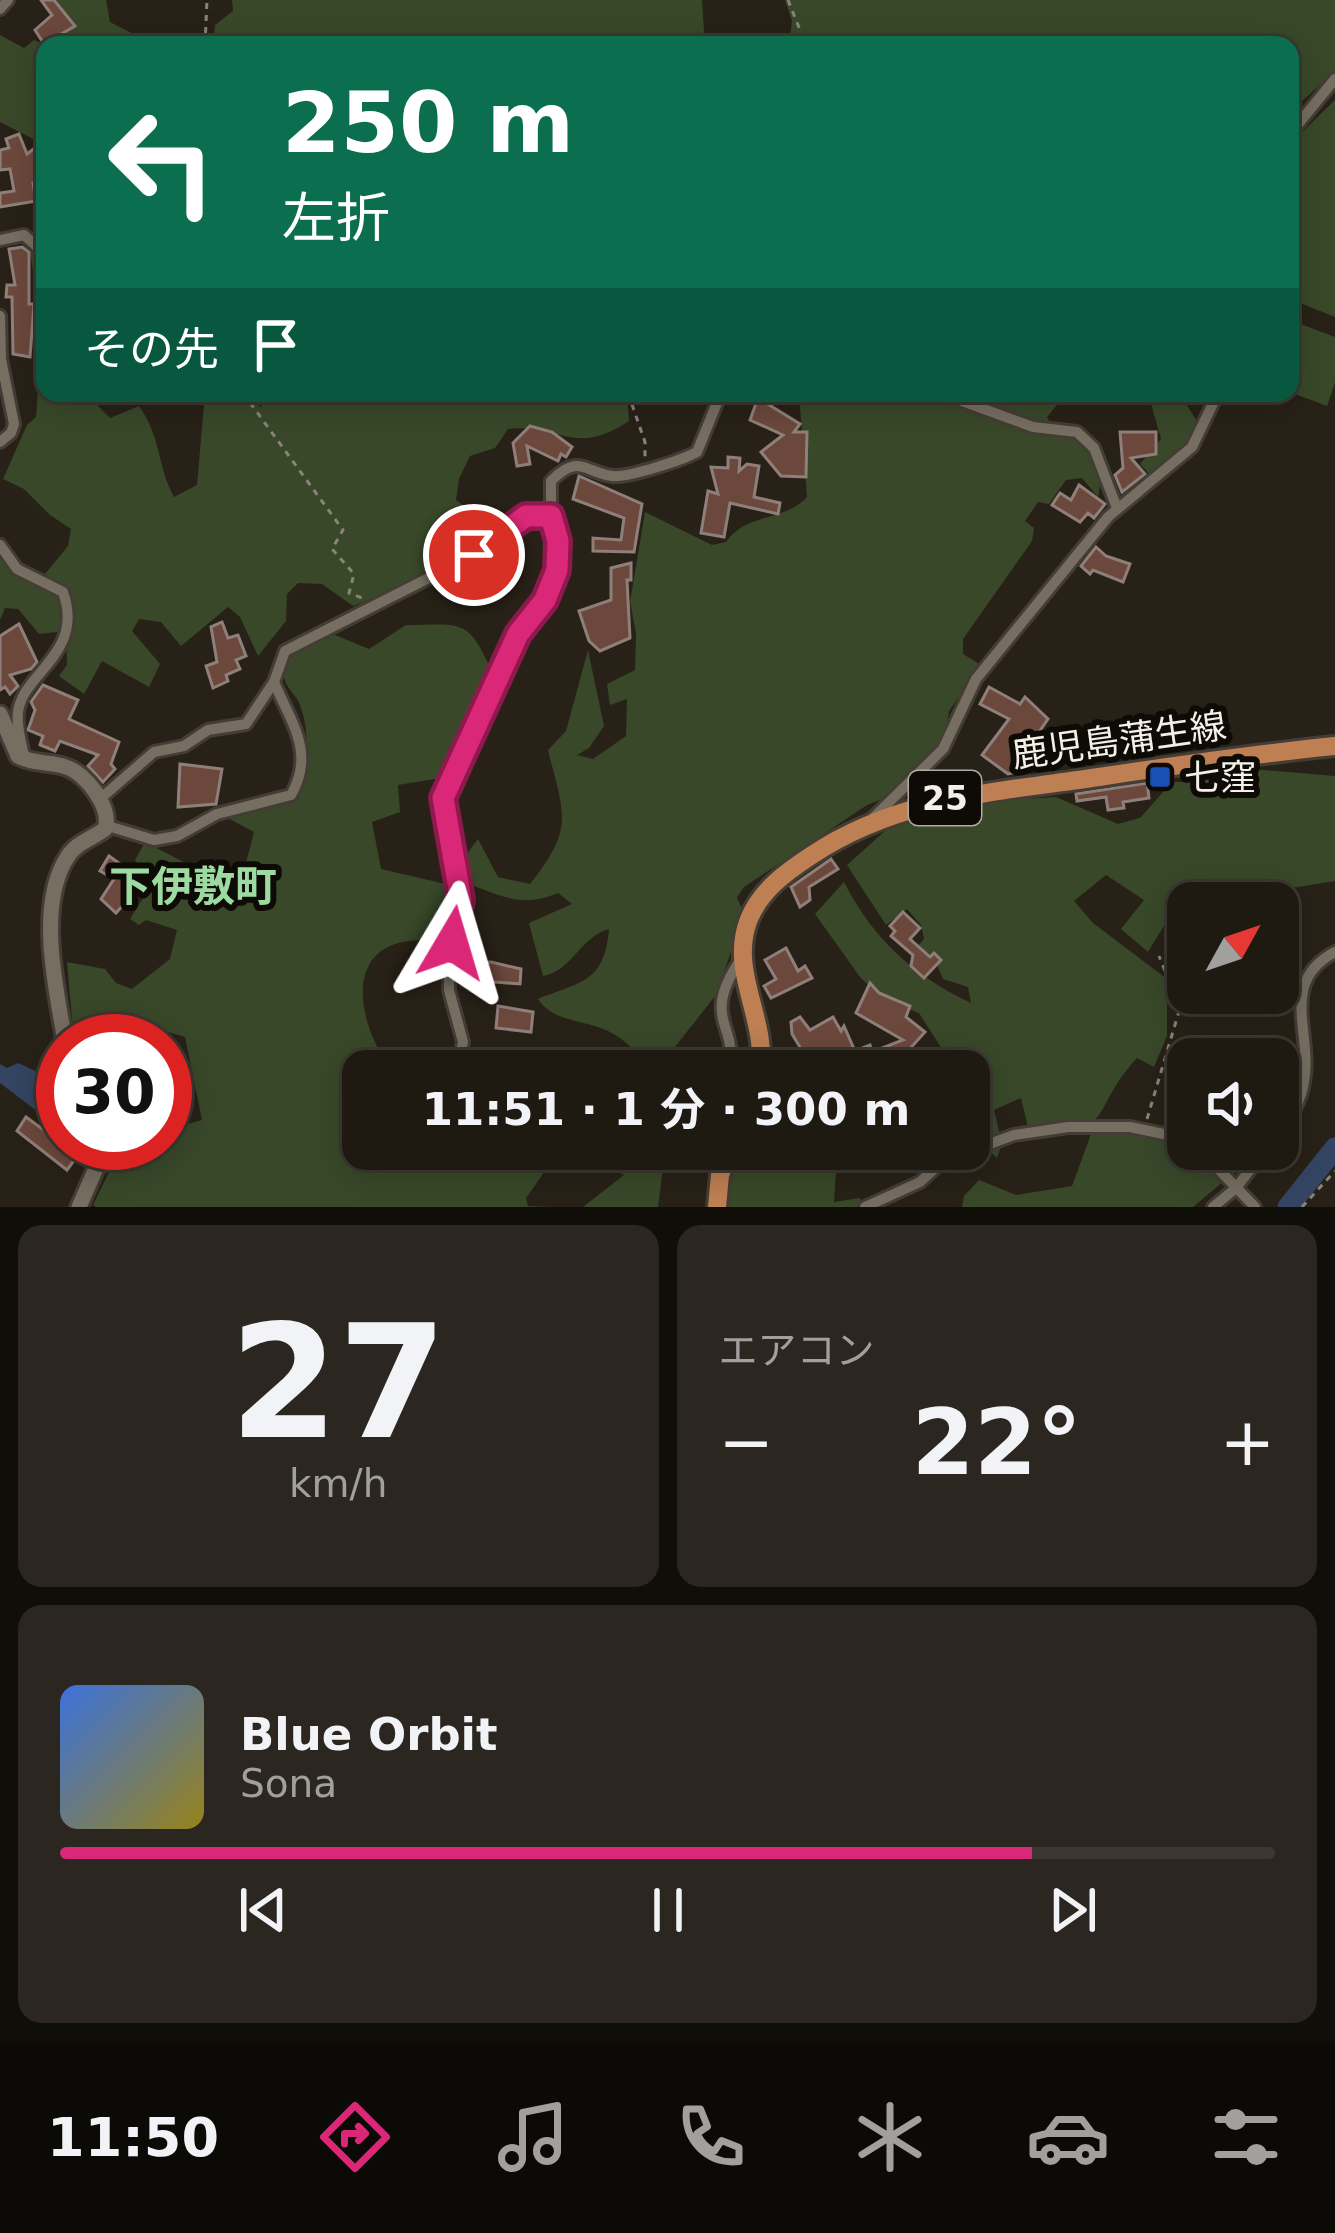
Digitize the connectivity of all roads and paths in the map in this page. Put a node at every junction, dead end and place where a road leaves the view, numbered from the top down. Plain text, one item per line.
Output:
1 (8, 0) edge
2 (207, 0) edge
3 (788, 0) edge
4 (0, 9) edge
5 (206, 36) edge
6 (802, 36) edge
7 (1335, 79) edge
8 (1299, 123) edge
9 (0, 240) edge
10 (36, 246) edge
11 (0, 316) edge
12 (250, 402) edge
13 (631, 402) edge
14 (717, 402) edge
15 (962, 402) edge
16 (1214, 402) edge
17 (0, 442) edge
18 (645, 467) junction
19 (1117, 508) junction
20 (551, 516) junction
21 (0, 545) edge
22 (362, 598) dead end
23 (274, 682) junction
24 (0, 714) edge
25 (1335, 746) edge
26 (25, 760) junction
27 (100, 799) junction
28 (869, 821) junction
29 (108, 826) junction
30 (1335, 952) edge
31 (1159, 956) dead end
32 (742, 958) junction
33 (61, 1014) edge
34 (461, 1050) edge
35 (731, 1050) edge
36 (761, 1050) edge
37 (1299, 1097) edge
38 (1144, 1130) junction
39 (1167, 1135) edge
40 (96, 1170) edge
41 (722, 1170) edge
42 (1218, 1170) edge
43 (1249, 1170) edge
44 (1335, 1171) edge
45 (1235, 1188) junction
46 (80, 1207) edge
47 (717, 1207) edge
48 (865, 1207) edge
49 (1213, 1207) edge
50 (1255, 1207) edge
51 (1302, 1207) edge

1 - 4 street
2 - 5 path
3 - 6 path
7 - 8 street
9 - 10 street
11 - 17 street
12 - 22 path
13 - 18 path
14 - 18 street
15 - 19 street
16 - 19 street
18 - 20 street
19 - 28 street
20 - 23 street
20 - 34 street
21 - 26 street
23 - 27 street
23 - 29 street
24 - 26 street
25 - 28 main road, 鹿児島蒲生線 / 25
26 - 27 street
27 - 29 street
28 - 32 main road, 鹿児島蒲生線 / 25
29 - 33 street
30 - 37 street
31 - 38 path
32 - 35 street
32 - 36 main road
38 - 39 street
38 - 48 street
40 - 46 street
41 - 47 main road
42 - 45 street
43 - 45 street
44 - 51 path
45 - 49 street
45 - 50 street

